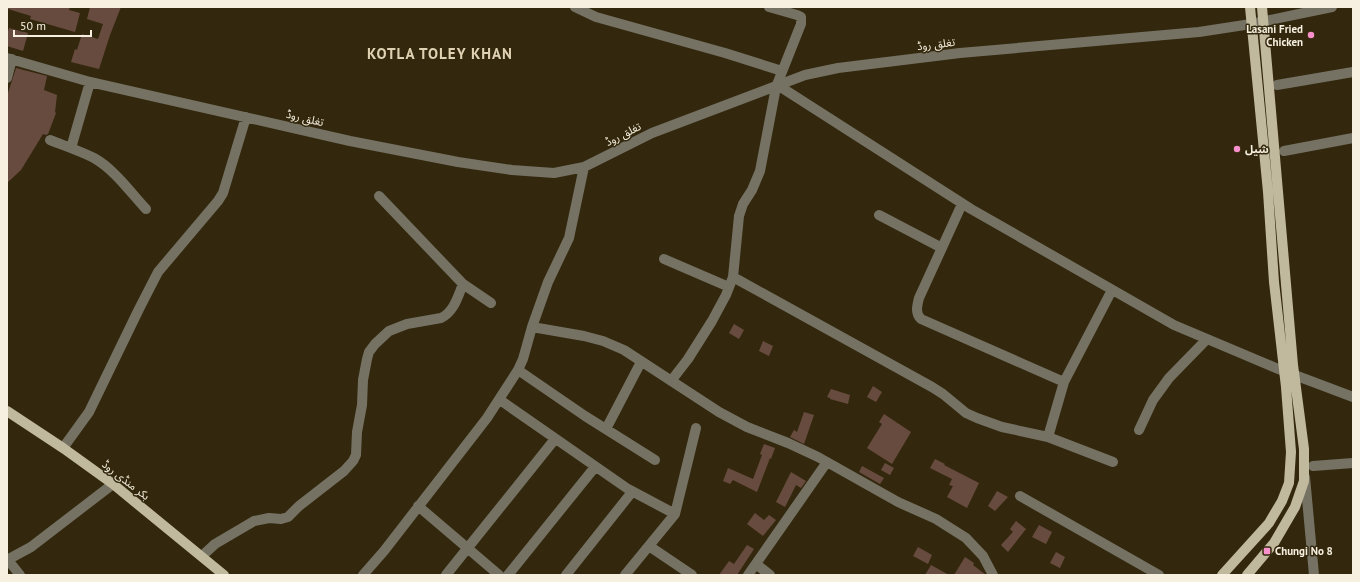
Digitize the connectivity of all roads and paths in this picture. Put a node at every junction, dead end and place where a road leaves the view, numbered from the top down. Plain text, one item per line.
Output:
1 (575, 7) edge
2 (768, 7) edge
3 (1250, 7) edge
4 (1262, 7) edge
5 (1332, 7) edge
6 (10, 59) edge
7 (782, 71) junction
8 (1353, 72) edge
9 (7, 78) edge
10 (90, 82) junction
11 (1277, 85) dead end
12 (778, 86) junction
13 (246, 117) junction
14 (1353, 138) edge
15 (50, 140) dead end
16 (71, 148) junction
17 (1284, 151) dead end
18 (584, 167) junction
19 (379, 196) dead end
20 (962, 204) junction
21 (146, 209) dead end
22 (879, 215) dead end
23 (942, 248) junction
24 (664, 259) dead end
25 (733, 277) junction
26 (463, 284) junction
27 (729, 287) junction
28 (1112, 290) junction
29 (491, 304) dead end
30 (532, 327) junction
31 (1207, 339) junction
32 (641, 362) junction
33 (518, 370) junction
34 (671, 381) junction
35 (1064, 382) junction
36 (1353, 397) edge
37 (500, 400) junction
38 (7, 411) edge
39 (696, 428) dead end
40 (606, 429) junction
41 (1139, 430) dead end
42 (1048, 437) junction
43 (555, 439) junction
44 (64, 448) junction
45 (655, 460) dead end
46 (827, 462) junction
47 (1113, 462) dead end
48 (1353, 463) edge
49 (1308, 466) junction
50 (595, 467) junction
51 (113, 484) junction
52 (632, 492) junction
53 (1020, 496) dead end
54 (418, 506) junction
55 (675, 514) junction
56 (649, 546) junction
57 (468, 548) junction
58 (202, 556) junction
59 (8, 560) edge
60 (756, 564) junction
61 (20, 575) edge
62 (224, 575) edge
63 (363, 575) edge
64 (446, 575) edge
65 (499, 575) edge
66 (508, 575) edge
67 (566, 575) edge
68 (625, 575) edge
69 (692, 575) edge
70 (748, 575) edge
71 (770, 575) edge
72 (993, 575) edge
73 (1159, 575) edge
74 (1222, 575) edge
75 (1247, 575) edge
76 (1314, 575) edge

1 - 7 street
2 - 7 street
3 - 74 main road
4 - 49 main road
5 - 12 street, تغلق روڈ
6 - 9 street
6 - 10 street, تغلق روڈ
7 - 12 street
8 - 11 street
10 - 13 street, تغلق روڈ
10 - 16 street
12 - 18 street, تغلق روڈ
12 - 20 street
12 - 25 street
13 - 18 street, تغلق روڈ
13 - 44 street
14 - 17 street
15 - 16 street
16 - 21 street
18 - 30 street
19 - 26 street
20 - 23 street
20 - 28 street
22 - 23 street
23 - 35 street
24 - 27 street
25 - 27 street
25 - 42 street
26 - 29 street
26 - 58 street
27 - 34 street
28 - 31 street
28 - 35 street
30 - 32 street
30 - 33 street
31 - 36 street
31 - 41 street
32 - 34 street
32 - 40 street
33 - 37 street
33 - 40 street
34 - 46 street
35 - 42 street
37 - 43 street
37 - 54 street
38 - 44 main road, بکر منڈی روڈ
39 - 55 street
40 - 45 street
42 - 47 street
43 - 50 street
43 - 57 street
44 - 51 main road, بکر منڈی روڈ
46 - 60 street
46 - 72 street
48 - 49 street
49 - 75 main road
49 - 76 street
50 - 52 street
50 - 66 street
51 - 58 main road, بکر منڈی روڈ
51 - 59 street
52 - 55 street
52 - 67 street
53 - 73 street
54 - 57 street
54 - 63 street
55 - 56 street
56 - 68 street
56 - 69 street
57 - 64 street
57 - 65 street
58 - 62 main road, بکر منڈی روڈ
59 - 61 street
60 - 70 street
60 - 71 street

